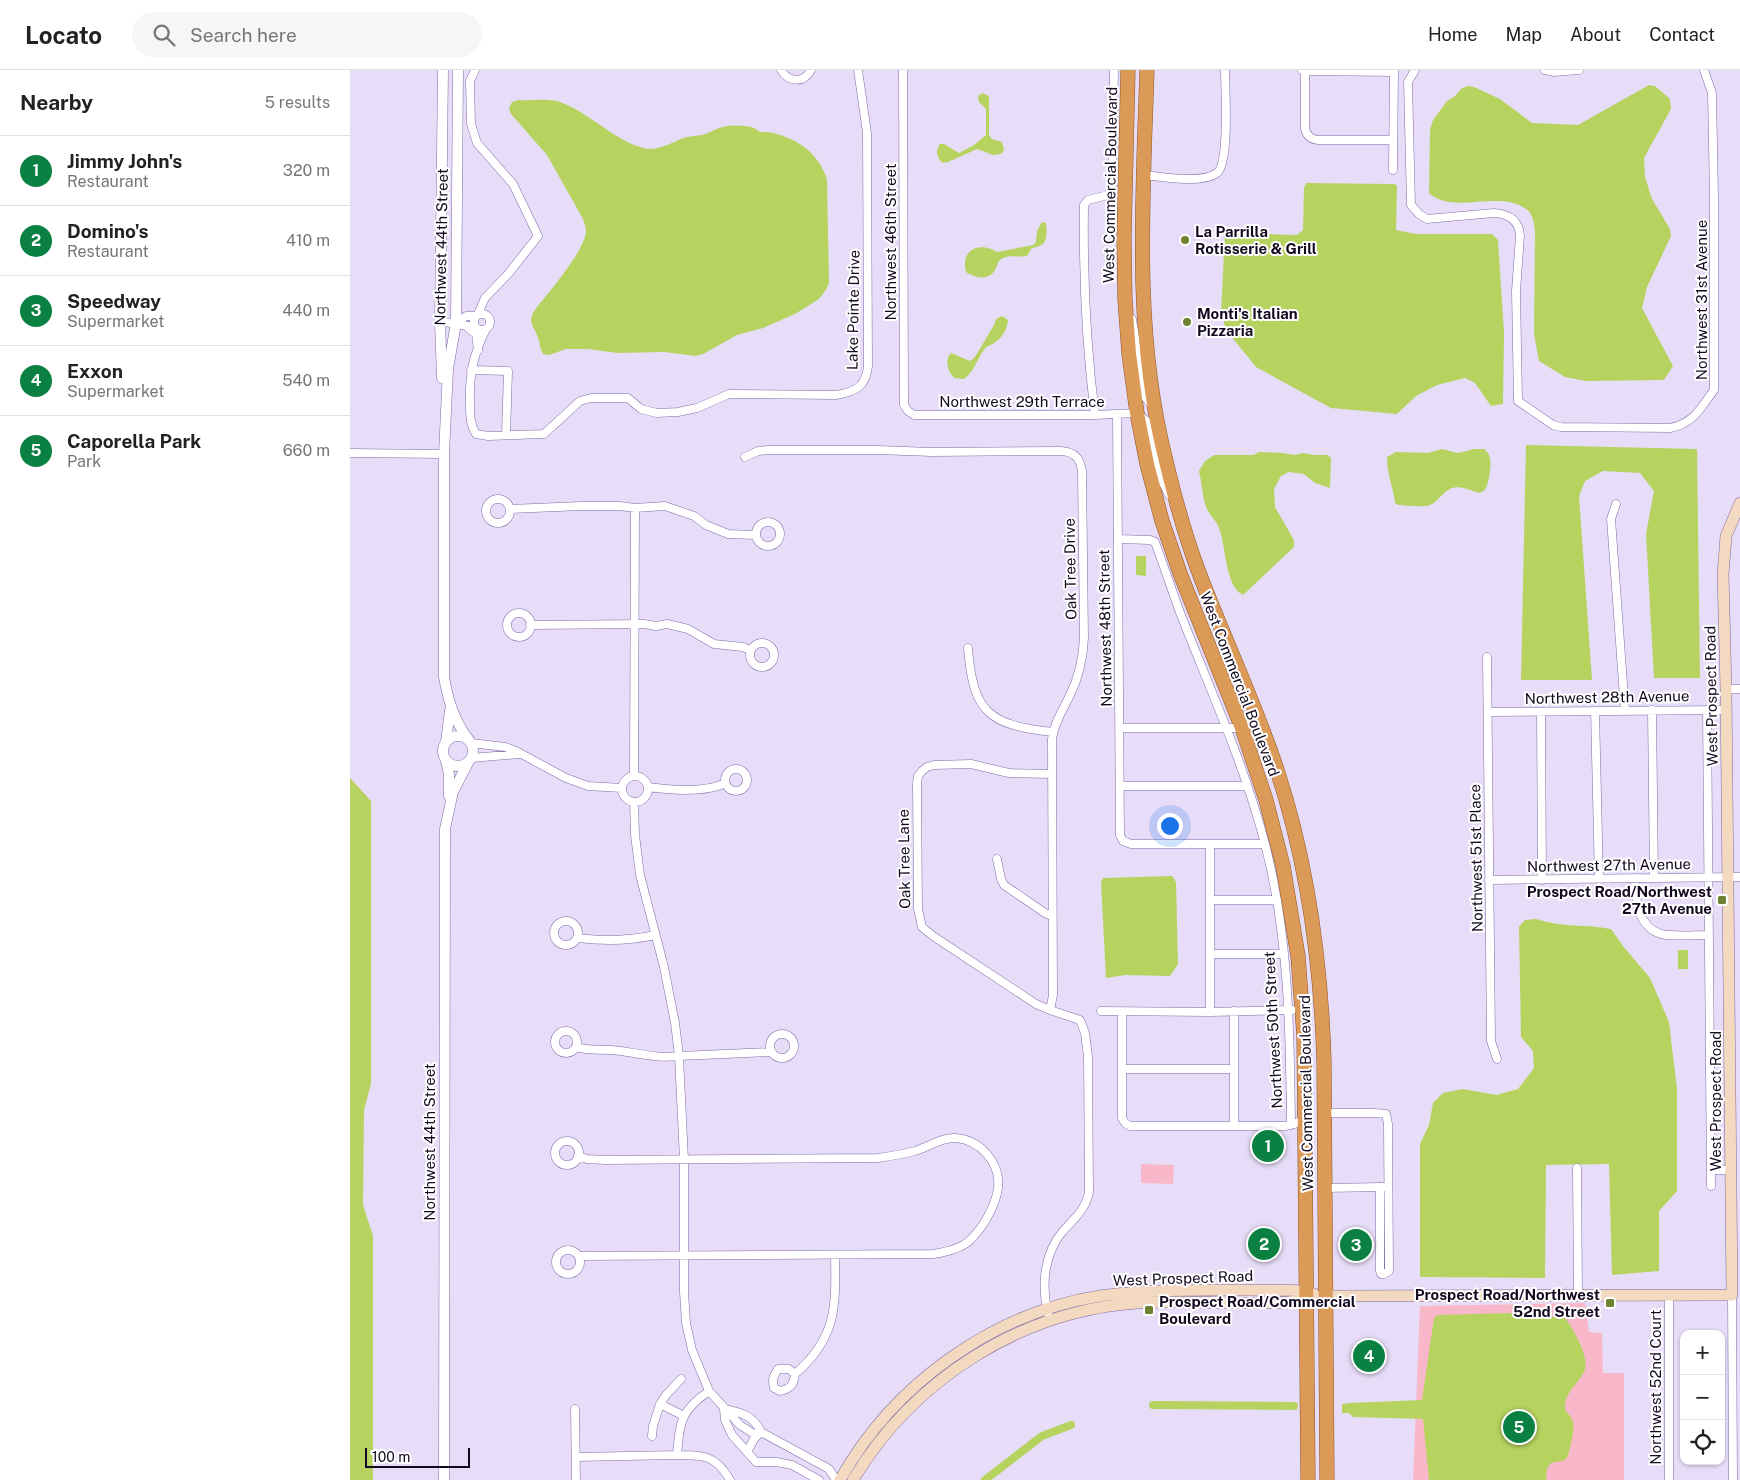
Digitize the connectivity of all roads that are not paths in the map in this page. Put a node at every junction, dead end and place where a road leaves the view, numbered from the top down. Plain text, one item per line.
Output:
1 (443, 70) edge
2 (458, 70) edge
3 (475, 70) edge
4 (781, 70) edge
5 (811, 70) edge
6 (858, 70) edge
7 (1114, 70) edge
8 (1128, 70) edge
9 (1147, 70) edge
10 (1225, 70) edge
11 (1415, 70) edge
12 (1545, 70) edge
13 (1569, 70) edge
14 (1579, 70) edge
15 (1704, 70) edge
16 (903, 71) edge
17 (1304, 71) edge
18 (1394, 71) edge
19 (1554, 71) edge
20 (1393, 140) junction
21 (1393, 170) dead end
22 (1144, 176) junction
23 (1125, 300) junction
24 (480, 315) junction
25 (440, 322) junction
26 (461, 325) junction
27 (480, 331) junction
28 (471, 370) junction
29 (1156, 411) junction
30 (908, 412) joint
31 (1137, 414) junction
32 (1096, 415) junction
33 (1117, 415) junction
34 (506, 435) junction
35 (350, 453) edge
36 (444, 454) junction
37 (745, 457) dead end
38 (1740, 503) edge
39 (1616, 504) dead end
40 (635, 508) junction
41 (510, 509) dead end
42 (1181, 517) junction
43 (756, 535) dead end
44 (1118, 539) junction
45 (530, 625) dead end
46 (635, 625) junction
47 (968, 648) dead end
48 (750, 650) dead end
49 (1487, 657) dead end
50 (1726, 689) junction
51 (1740, 689) edge
52 (450, 707) junction
53 (1652, 710) junction
54 (1707, 710) junction
55 (1726, 710) junction
56 (1595, 711) junction
57 (1625, 711) junction
58 (1488, 712) junction
59 (1541, 712) junction
60 (1258, 718) junction
61 (1120, 728) junction
62 (1227, 728) junction
63 (1242, 728) junction
64 (1052, 732) junction
65 (446, 742) junction
66 (470, 742) junction
67 (496, 746) junction
68 (520, 754) junction
69 (496, 755) junction
70 (470, 760) junction
71 (446, 761) junction
72 (1052, 774) junction
73 (634, 775) junction
74 (725, 784) dead end
75 (1120, 786) junction
76 (1247, 786) junction
77 (648, 787) junction
78 (622, 788) junction
79 (634, 802) junction
80 (450, 805) junction
81 (1210, 844) junction
82 (1265, 844) junction
83 (997, 858) dead end
84 (1740, 871) edge
85 (1708, 877) junction
86 (1734, 877) edge
87 (1635, 878) junction
88 (1654, 878) junction
89 (1490, 880) junction
90 (1542, 880) junction
91 (1599, 880) junction
92 (1210, 900) junction
93 (1277, 900) junction
94 (1052, 916) junction
95 (655, 935) junction
96 (1709, 935) junction
97 (578, 938) dead end
98 (1210, 954) junction
99 (1284, 954) junction
100 (1302, 1005) junction
101 (1050, 1010) junction
102 (1289, 1010) junction
103 (1101, 1011) dead end
104 (1234, 1011) junction
105 (1122, 1012) junction
106 (1210, 1012) junction
107 (576, 1047) dead end
108 (772, 1052) dead end
109 (680, 1056) junction
110 (1497, 1059) dead end
111 (1234, 1068) junction
112 (1122, 1069) junction
113 (1324, 1113) junction
114 (1305, 1119) junction
115 (1234, 1125) junction
116 (1291, 1125) junction
117 (1735, 1129) edge
118 (578, 1156) dead end
119 (684, 1160) junction
120 (1578, 1168) dead end
121 (1711, 1170) junction
122 (1731, 1170) junction
123 (1711, 1186) dead end
124 (1384, 1187) junction
125 (1325, 1188) junction
126 (835, 1255) junction
127 (578, 1256) dead end
128 (684, 1256) junction
129 (1669, 1295) junction
130 (1732, 1295) junction
131 (1306, 1296) junction
132 (1326, 1296) junction
133 (1578, 1296) junction
134 (1048, 1315) junction
135 (1736, 1320) edge
136 (795, 1374) dead end
137 (681, 1379) dead end
138 (709, 1391) junction
139 (1307, 1400) junction
140 (660, 1404) junction
141 (575, 1409) dead end
142 (724, 1409) junction
143 (684, 1416) junction
144 (762, 1432) junction
145 (652, 1436) dead end
146 (1736, 1444) edge
147 (747, 1452) junction
148 (677, 1455) junction
149 (576, 1457) junction
150 (1669, 1478) dead end
151 (444, 1480) edge
152 (576, 1480) edge
153 (730, 1480) edge
154 (819, 1480) edge
155 (836, 1480) edge
156 (840, 1480) edge
157 (853, 1480) edge
158 (1308, 1480) edge
159 (1317, 1480) edge
160 (1327, 1480) edge
161 (1733, 1480) edge

1 - 25 street, Northwest 44th Street
2 - 26 street, Northwest 44th Street
3 - 24 street, Lake Pointe Drive
4 - 5 street
6 - 34 street, Lake Pointe Drive
7 - 32 street
8 - 23 highway, West Commercial Boulevard
9 - 22 highway, West Commercial Boulevard
10 - 22 street
11 - 15 street, Northwest 31st Avenue
12 - 19 street
13 - 14 street
13 - 19 street
16 - 30 street, Northwest 46th Street
17 - 18 street
17 - 20 street
18 - 20 street
20 - 21 street
22 - 29 highway, West Commercial Boulevard
23 - 29 street, West Commercial Boulevard
23 - 31 highway, West Commercial Boulevard
24 - 26 street
24 - 27 street, Lake Pointe Drive
24 - 27 street, Lake Pointe Drive
25 - 26 street
25 - 36 street, Northwest 44th Street
26 - 27 street
26 - 36 street, Northwest 44th Street
27 - 28 street, Lake Pointe Drive
28 - 34 street, Lake Pointe Drive
28 - 34 street
29 - 42 highway, West Commercial Boulevard
30 - 32 street, Northwest 29th Terrace
31 - 33 street, Northwest 29th Terrace
31 - 42 street, West Commercial Boulevard
31 - 63 highway, West Commercial Boulevard
32 - 33 street, Northwest 29th Terrace
33 - 44 street, Northwest 48th Street
35 - 36 street
36 - 52 street, Northwest 44th Street
37 - 64 street, Oak Tree Drive
38 - 50 main road, West Prospect Road
39 - 57 street
40 - 41 street
40 - 43 street
40 - 46 street
42 - 60 highway, West Commercial Boulevard
44 - 61 street, Northwest 48th Street
44 - 62 street, Northwest 50th Street
45 - 46 street
46 - 48 street
46 - 73 street
47 - 64 street
49 - 58 street, Northwest 51st Place
50 - 51 street
50 - 55 main road, West Prospect Road
52 - 65 street, Northwest 44th Street
52 - 66 street, Northwest 44th Street
53 - 54 street, Northwest 28th Avenue
53 - 57 street, Northwest 28th Avenue
53 - 88 street
54 - 55 street, Northwest 28th Avenue
54 - 85 street
55 - 86 main road, West Prospect Road
56 - 57 street, Northwest 28th Avenue
56 - 59 street, Northwest 28th Avenue
56 - 91 street
58 - 59 street, Northwest 28th Avenue
58 - 89 street, Northwest 51st Place
59 - 90 street
60 - 63 street
60 - 113 highway, West Commercial Boulevard
61 - 62 street
61 - 75 street, Northwest 48th Street
62 - 63 street
62 - 76 street, Northwest 50th Street
63 - 100 highway, West Commercial Boulevard
64 - 72 street, Oak Tree Drive
65 - 66 street
65 - 71 street
66 - 67 street
66 - 70 street
67 - 68 street
67 - 69 street
68 - 69 street
68 - 78 street
69 - 70 street
70 - 71 street
70 - 80 street, Northwest 44th Street
71 - 80 street, Northwest 44th Street
72 - 94 street, Oak Tree Drive
72 - 101 street, Oak Tree Lane
73 - 77 street
73 - 78 street
74 - 77 street
75 - 76 street
75 - 81 street, Northwest 48th Street
76 - 82 street, Northwest 50th Street
77 - 79 street
78 - 79 street
79 - 95 street
80 - 151 street, Northwest 44th Street
81 - 82 street
81 - 92 street
82 - 93 street, Northwest 50th Street
83 - 94 street
84 - 86 street, Northwest 27th Avenue
85 - 86 street, Northwest 27th Avenue
85 - 88 street, Northwest 27th Avenue
85 - 96 street
86 - 117 main road, West Prospect Road
87 - 88 street, Northwest 27th Avenue
87 - 91 street, Northwest 27th Avenue
87 - 96 street
89 - 90 street, Northwest 27th Avenue
89 - 110 street, Northwest 51st Place
90 - 91 street, Northwest 27th Avenue
92 - 93 street
92 - 98 street
93 - 99 street, Northwest 50th Street
94 - 101 street, Oak Tree Drive
95 - 97 street
95 - 109 street
96 - 121 street
98 - 99 street
98 - 106 street
99 - 102 street, Northwest 50th Street
100 - 102 street
100 - 113 highway
100 - 114 highway, West Commercial Boulevard
101 - 134 street
102 - 104 street
102 - 116 street, Northwest 50th Street
103 - 105 street
104 - 106 street
104 - 111 street
105 - 106 street
105 - 112 street
107 - 109 street
108 - 109 street
109 - 119 street
111 - 112 street
111 - 115 street
112 - 115 street
113 - 124 street
113 - 125 highway, West Commercial Boulevard
114 - 116 street
114 - 131 highway, West Commercial Boulevard
115 - 116 street
117 - 122 main road, West Prospect Road
118 - 119 street
119 - 126 street
119 - 128 street
120 - 133 street
121 - 122 street
121 - 123 street
122 - 130 main road, West Prospect Road
124 - 124 street
124 - 125 street
125 - 132 highway, West Commercial Boulevard
126 - 128 street
126 - 136 street
127 - 128 street
128 - 138 street
129 - 130 main road, West Prospect Road
129 - 133 main road, West Prospect Road
129 - 150 street, Northwest 52nd Court
130 - 135 street
131 - 132 main road, West Prospect Road
131 - 134 main road, West Prospect Road
131 - 139 highway, West Commercial Boulevard
132 - 133 main road, West Prospect Road
132 - 160 highway, West Commercial Boulevard
134 - 156 main road, West Prospect Road
134 - 157 main road, West Prospect Road
135 - 146 street
137 - 140 street
138 - 142 street
138 - 143 street
139 - 158 highway, West Commercial Boulevard
139 - 159 highway
140 - 143 street
140 - 145 street
141 - 149 street
142 - 144 street
142 - 144 street
142 - 147 street
143 - 148 street
144 - 147 street
144 - 155 street
146 - 161 street
147 - 154 street
148 - 149 street
148 - 153 street
149 - 152 street

